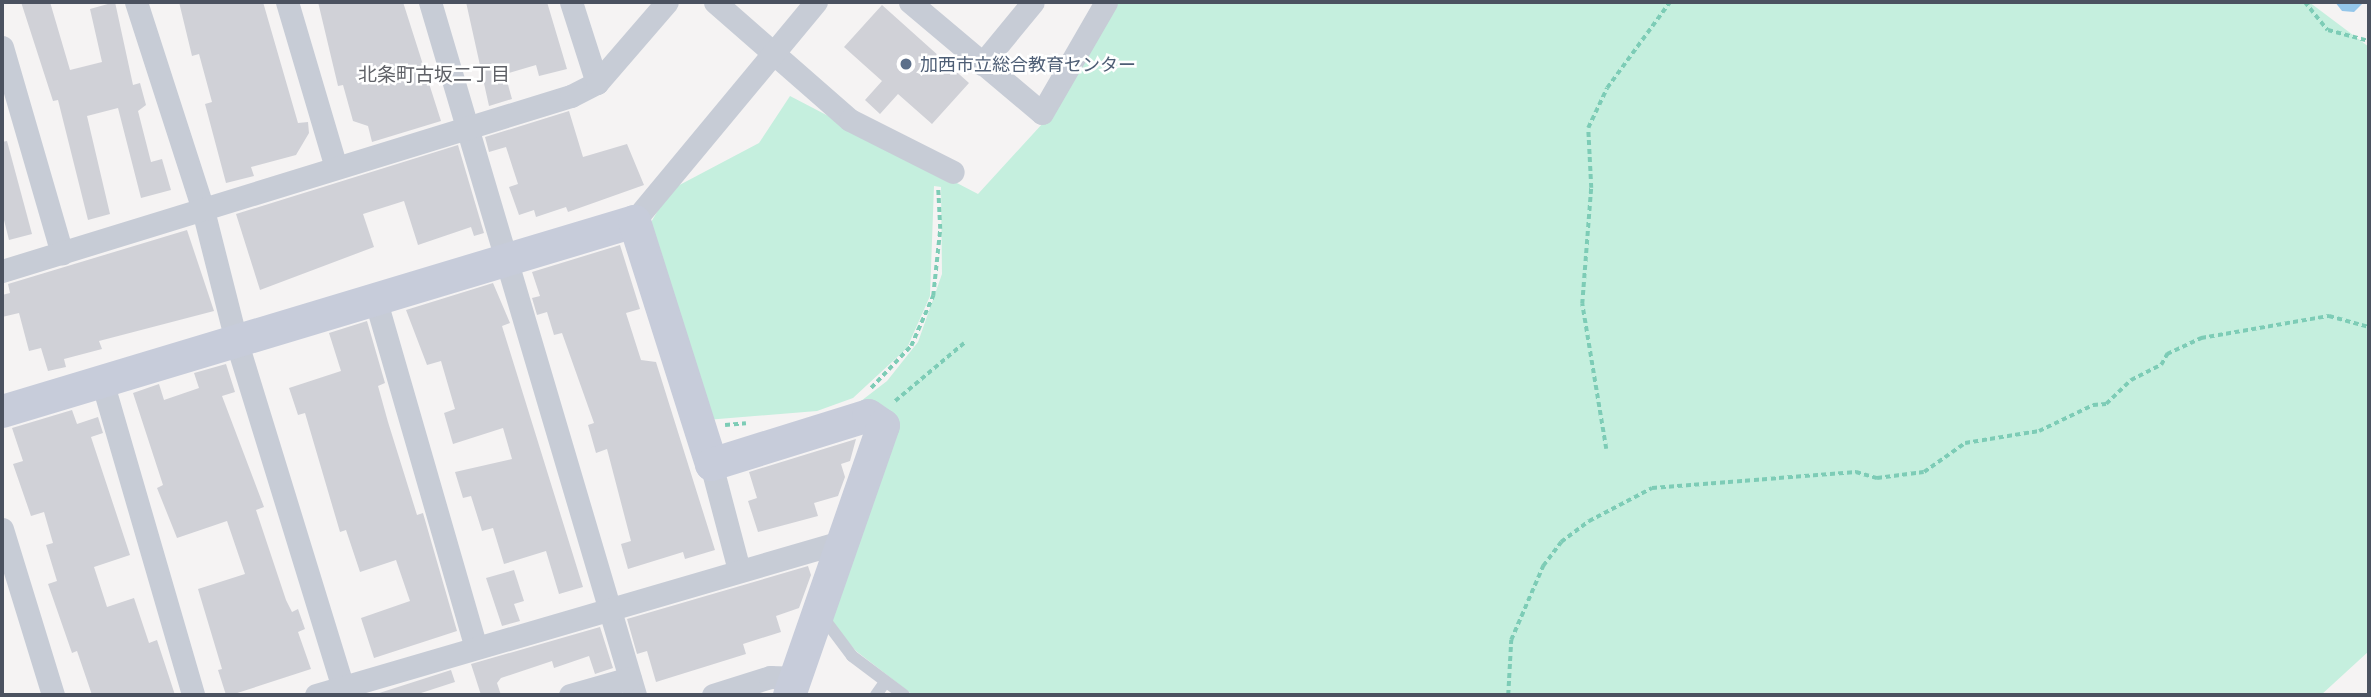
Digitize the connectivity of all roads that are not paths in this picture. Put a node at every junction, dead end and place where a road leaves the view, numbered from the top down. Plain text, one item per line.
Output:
1 (136, 2) edge
2 (287, 2) edge
3 (430, 2) edge
4 (571, 2) edge
5 (667, 2) edge
6 (715, 2) edge
7 (816, 2) edge
8 (910, 2) edge
9 (1033, 2) edge
10 (1106, 2) edge
11 (2, 47) edge
12 (773, 55) junction
13 (982, 64) junction
14 (597, 83) junction
15 (468, 130) junction
16 (336, 167) junction
17 (945, 175) road end
18 (203, 210) junction
19 (634, 221) junction
20 (62, 253) junction
21 (507, 257) junction
22 (2, 271) edge
23 (375, 298) junction
24 (236, 340) junction
25 (102, 381) junction
26 (2, 411) edge
27 (711, 464) junction
28 (2, 529) edge
29 (844, 541) junction
30 (740, 570) junction
31 (612, 610) junction
32 (818, 611) junction
33 (476, 647) junction
34 (885, 682) junction
35 (633, 686) edge
36 (791, 687) edge
37 (344, 691) edge
38 (53, 695) edge
39 (193, 695) edge
40 (316, 695) edge
41 (570, 695) edge
42 (713, 695) edge
43 (876, 695) edge
44 (904, 695) edge

1 - 18 street
2 - 16 street
3 - 15 street
4 - 14 street
5 - 14 street
6 - 12 street
7 - 12 street
8 - 13 street
9 - 13 street
10 - 13 street
11 - 20 street
12 - 17 street
12 - 19 street
14 - 15 street
15 - 16 street
15 - 21 street
16 - 18 street
18 - 20 street
18 - 24 street
19 - 21 street
19 - 27 street
20 - 22 street
21 - 23 street
21 - 31 street
23 - 24 street
23 - 33 street
24 - 25 street
24 - 37 street
25 - 26 street
25 - 39 street
27 - 29 street
27 - 30 street
28 - 38 street
29 - 30 street
29 - 32 street
30 - 31 street
31 - 33 street
31 - 35 street
32 - 34 lane
32 - 36 street
33 - 37 street
34 - 43 lane
34 - 44 lane
35 - 41 street
36 - 42 street
37 - 40 street

